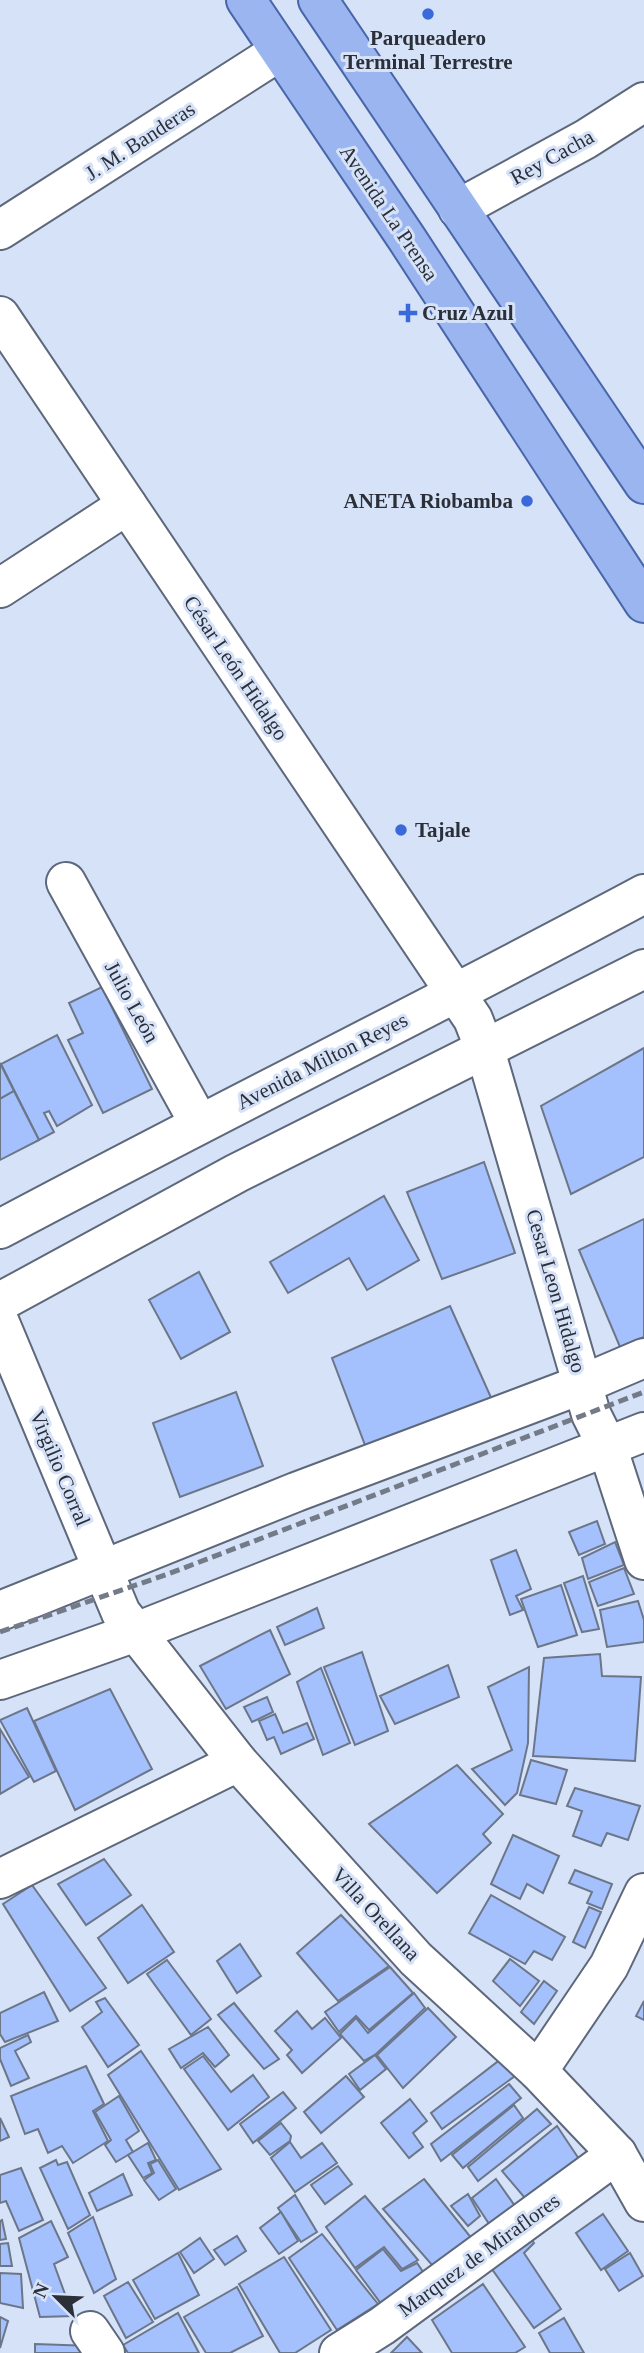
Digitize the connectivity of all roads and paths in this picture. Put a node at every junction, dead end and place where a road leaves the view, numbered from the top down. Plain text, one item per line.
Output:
1 (246, 0) edge
2 (318, 0) edge
3 (280, 51) junction
4 (644, 102) edge
5 (458, 209) junction
6 (0, 230) edge
7 (0, 316) edge
8 (644, 484) edge
9 (127, 505) junction
10 (0, 587) edge
11 (644, 603) edge
12 (66, 882) dead end
13 (644, 894) edge
14 (644, 969) edge
15 (471, 1021) junction
16 (199, 1123) junction
17 (0, 1229) edge
18 (0, 1302) edge
19 (0, 1323) edge
20 (644, 1358) edge
21 (583, 1384) junction
22 (644, 1432) edge
23 (607, 1446) junction
24 (644, 1560) edge
25 (103, 1569) junction
26 (0, 1611) edge
27 (128, 1622) junction
28 (0, 1680) edge
29 (237, 1762) junction
30 (0, 1879) edge
31 (644, 1893) edge
32 (538, 2071) junction
33 (617, 2154) junction
34 (644, 2202) edge
35 (339, 2353) edge

1 - 3 main road, Avenida La Prensa
2 - 5 main road
3 - 6 street, J. M. Banderas
3 - 11 main road, Avenida La Prensa
4 - 5 street, Rey Cacha
5 - 8 main road
7 - 9 street, César León Hidalgo
9 - 10 street
9 - 15 street, César León Hidalgo
12 - 16 street, Julio León
13 - 15 street, Avenida Milton Reyes
14 - 15 street, Avenida Milton Reyes
15 - 16 street, Avenida Milton Reyes
15 - 18 street, Avenida Milton Reyes
15 - 21 street, Cesar Leon Hidalgo
16 - 17 street, Avenida Milton Reyes
19 - 25 street, Virgilio Corral
20 - 21 street
21 - 23 street, Cesar Leon Hidalgo
21 - 25 street
22 - 23 street
23 - 24 street, Cesar Leon Hidalgo
23 - 27 street
25 - 26 street
25 - 27 street, Virgilio Corral
27 - 28 street
27 - 29 street, Villa Orellana
29 - 30 street
29 - 32 street, Villa Orellana
31 - 32 street
32 - 33 street, Villa Orellana
33 - 34 street, Villa Orellana
33 - 35 street, Marquez de Miraflores

